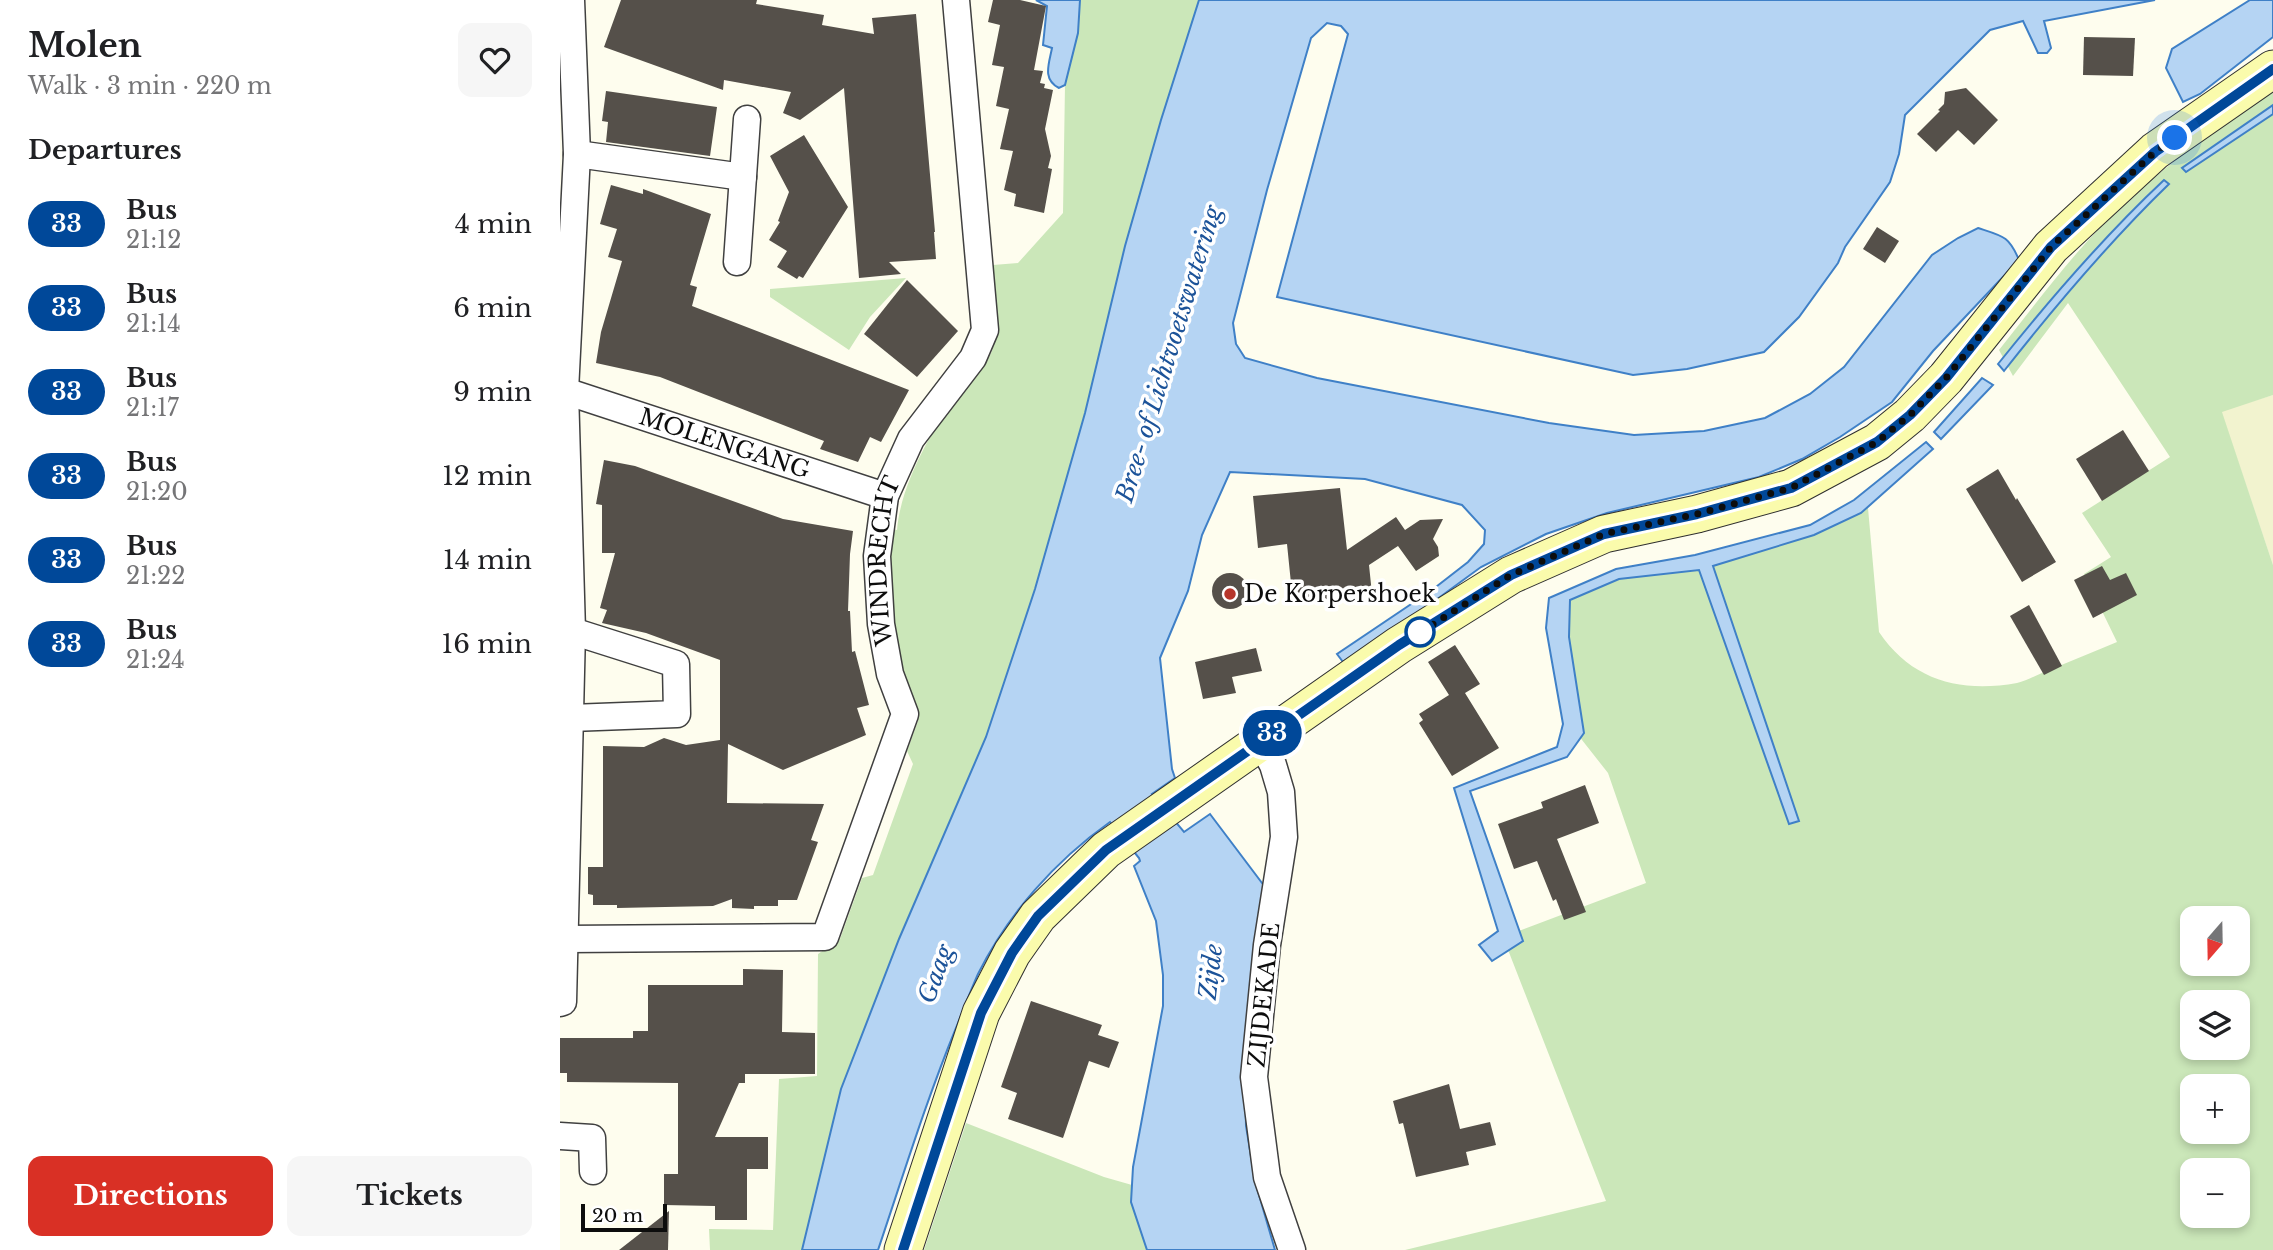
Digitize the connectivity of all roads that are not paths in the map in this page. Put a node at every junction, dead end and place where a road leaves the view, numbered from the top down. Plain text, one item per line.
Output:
1 (571, 0) edge
2 (956, 0) edge
3 (2273, 69) edge
4 (747, 119) dead end
5 (576, 154) junction
6 (743, 177) junction
7 (737, 262) dead end
8 (565, 391) junction
9 (885, 496) junction
10 (572, 631) junction
11 (571, 718) junction
12 (1260, 741) junction
13 (566, 939) junction
14 (560, 1003) edge
15 (560, 1136) edge
16 (593, 1171) dead end
17 (903, 1250) edge
18 (1292, 1250) edge

1 - 5 street
2 - 9 street, WINDRECHT
3 - 12 main road
4 - 6 street
5 - 6 street
5 - 8 street
6 - 7 street
8 - 9 street, MOLENGANG
8 - 10 street
9 - 13 street, WINDRECHT
10 - 11 street
10 - 11 street
11 - 13 street
12 - 17 main road
12 - 18 street, ZIJDEKADE
13 - 14 street
15 - 16 street

